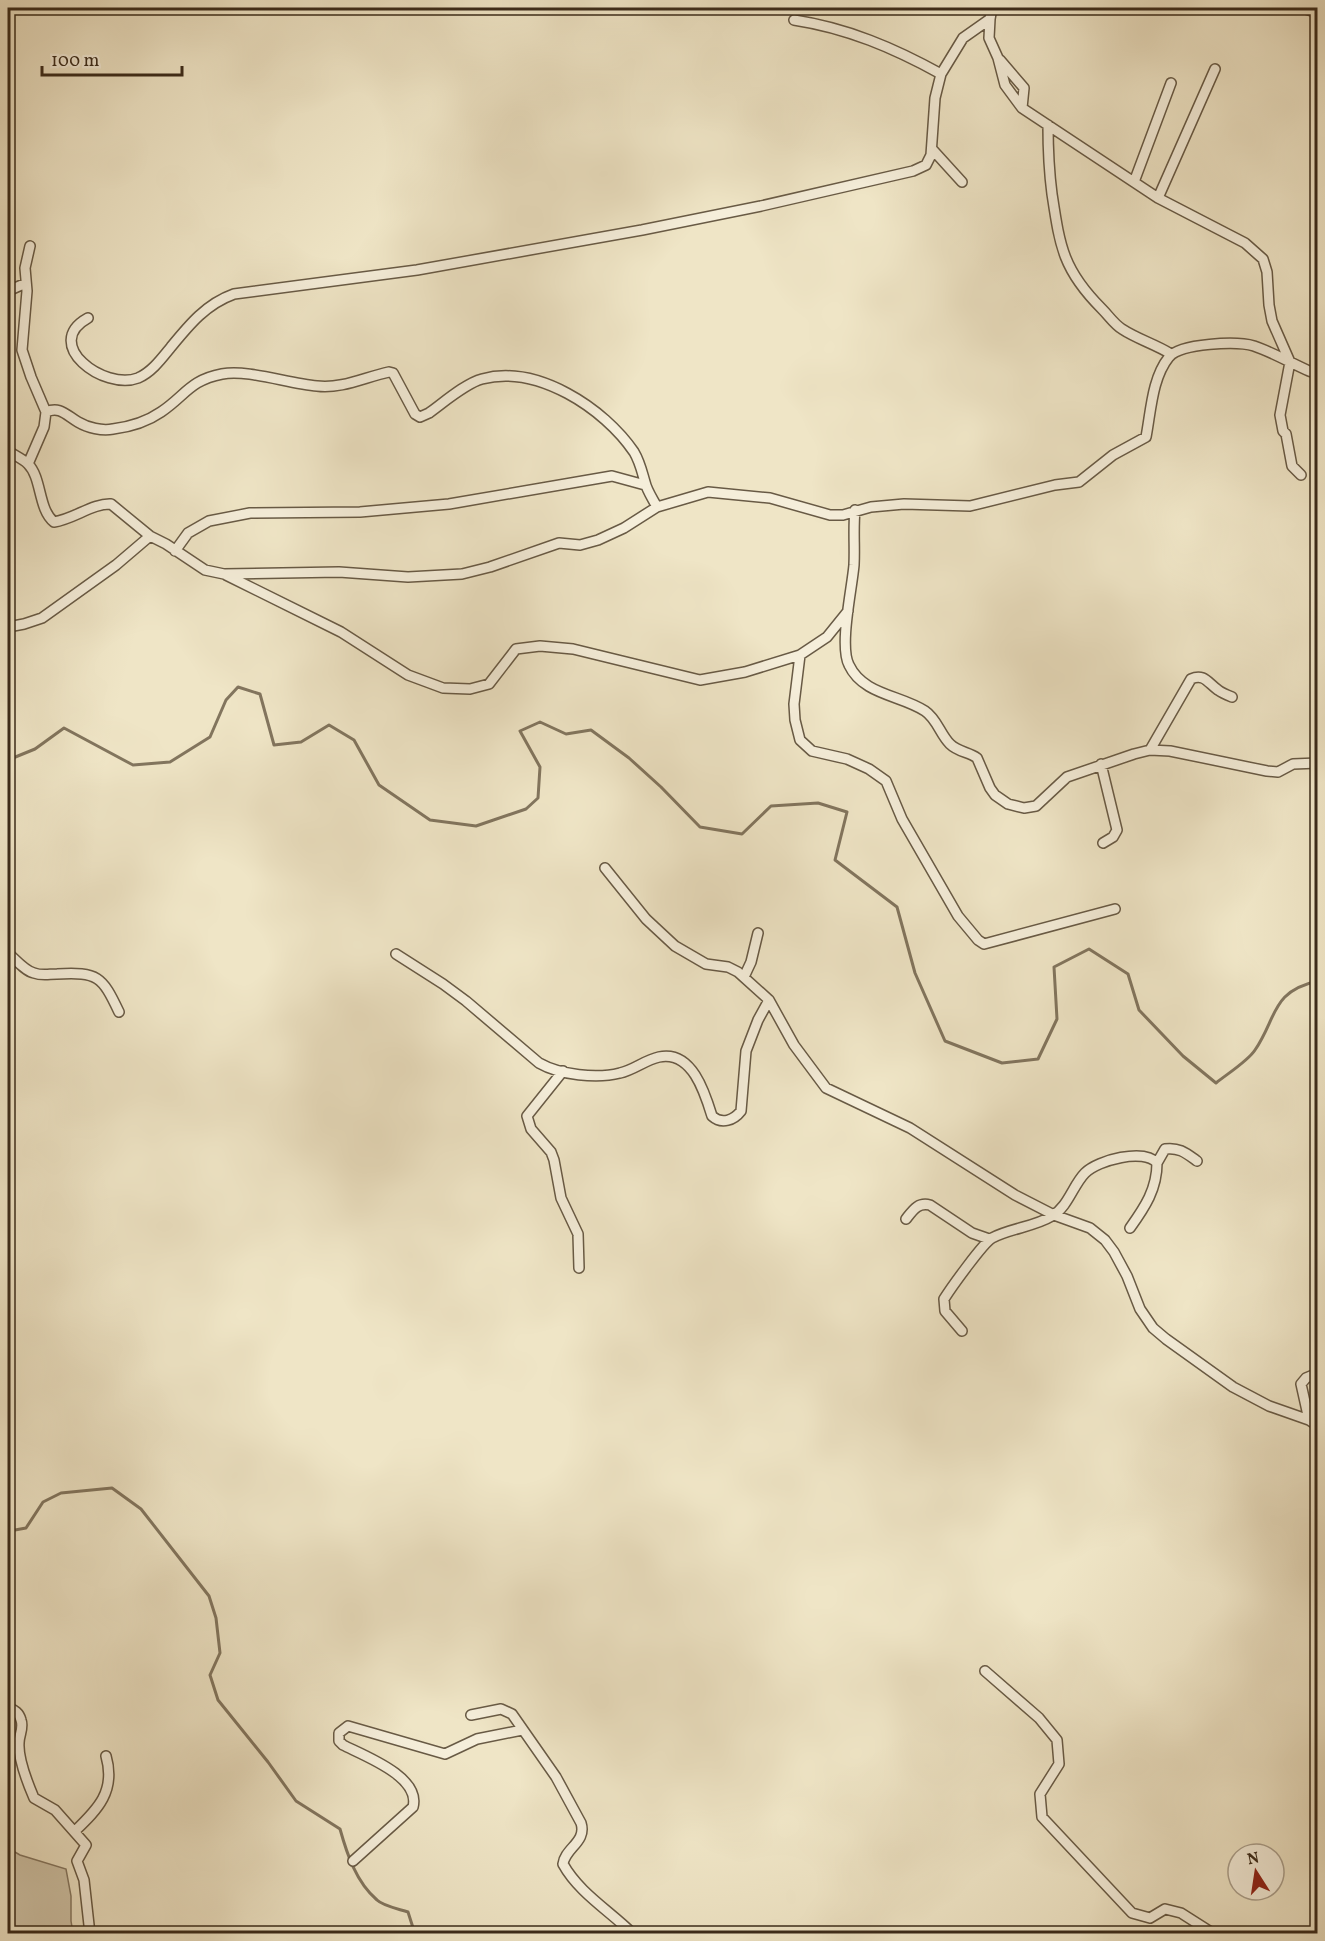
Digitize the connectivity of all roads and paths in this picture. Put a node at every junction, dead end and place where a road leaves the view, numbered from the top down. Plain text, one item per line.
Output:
1 (992, 8) edge
2 (1303, 8) edge
3 (1317, 13) edge
4 (990, 19) junction
5 (794, 20) dead end
6 (998, 58) junction
7 (1215, 69) dead end
8 (941, 74) junction
9 (1171, 83) dead end
10 (1022, 108) junction
11 (1048, 125) junction
12 (932, 149) junction
13 (962, 182) dead end
14 (1134, 182) junction
15 (1158, 198) junction
16 (30, 246) dead end
17 (26, 284) junction
18 (8, 291) edge
19 (88, 318) dead end
20 (1171, 354) junction
21 (1290, 362) junction
22 (1317, 374) edge
23 (46, 412) junction
24 (8, 451) edge
25 (28, 464) junction
26 (1301, 475) dead end
27 (645, 484) junction
28 (657, 507) junction
29 (855, 510) junction
30 (150, 536) junction
31 (175, 551) junction
32 (224, 574) junction
33 (849, 609) junction
34 (8, 627) edge
35 (800, 655) junction
36 (1232, 697) dead end
37 (1150, 750) junction
38 (1317, 763) edge
39 (1101, 764) junction
40 (1103, 843) dead end
41 (605, 868) dead end
42 (1115, 909) dead end
43 (758, 933) dead end
44 (8, 953) edge
45 (396, 954) dead end
46 (744, 977) junction
47 (769, 1000) junction
48 (119, 1012) dead end
49 (562, 1071) junction
50 (1197, 1161) dead end
51 (1157, 1163) junction
52 (1054, 1215) junction
53 (906, 1219) dead end
54 (1130, 1228) dead end
55 (989, 1239) junction
56 (579, 1268) dead end
57 (962, 1331) dead end
58 (1317, 1373) edge
59 (1309, 1420) junction
60 (1317, 1426) edge
61 (984, 1671) dead end
62 (8, 1707) edge
63 (471, 1715) dead end
64 (522, 1730) junction
65 (106, 1756) dead end
66 (75, 1831) junction
67 (353, 1861) dead end
68 (90, 1934) edge
69 (633, 1934) edge
70 (1214, 1934) edge

1 - 4 street
2 - 3 street
4 - 6 street
4 - 8 street
5 - 8 street
6 - 10 street
6 - 10 street
7 - 15 street
8 - 12 street
9 - 14 street
10 - 11 street
11 - 14 street
11 - 20 street
12 - 13 street
12 - 19 street
14 - 15 street
15 - 21 street
16 - 17 street
17 - 18 street
17 - 23 street
20 - 21 street
20 - 29 street
21 - 22 street
21 - 26 street
23 - 25 street
23 - 27 street
24 - 25 street
25 - 30 street
27 - 28 street
27 - 31 street
28 - 29 street
28 - 32 street
29 - 33 street
30 - 31 street
30 - 34 street
31 - 32 street
32 - 35 street
33 - 35 street
33 - 39 street
35 - 42 street
36 - 37 street
37 - 38 street
37 - 39 street
39 - 40 street
41 - 46 street
43 - 46 street
44 - 48 street
45 - 49 street
46 - 47 street
47 - 49 street
47 - 52 street
49 - 56 street
50 - 51 street
51 - 52 street
51 - 54 street
52 - 55 street
52 - 59 street
53 - 55 street
55 - 57 street
58 - 59 street
59 - 60 street
61 - 70 street
62 - 66 street
63 - 64 street
64 - 67 street
64 - 69 street
65 - 66 street
66 - 68 street

